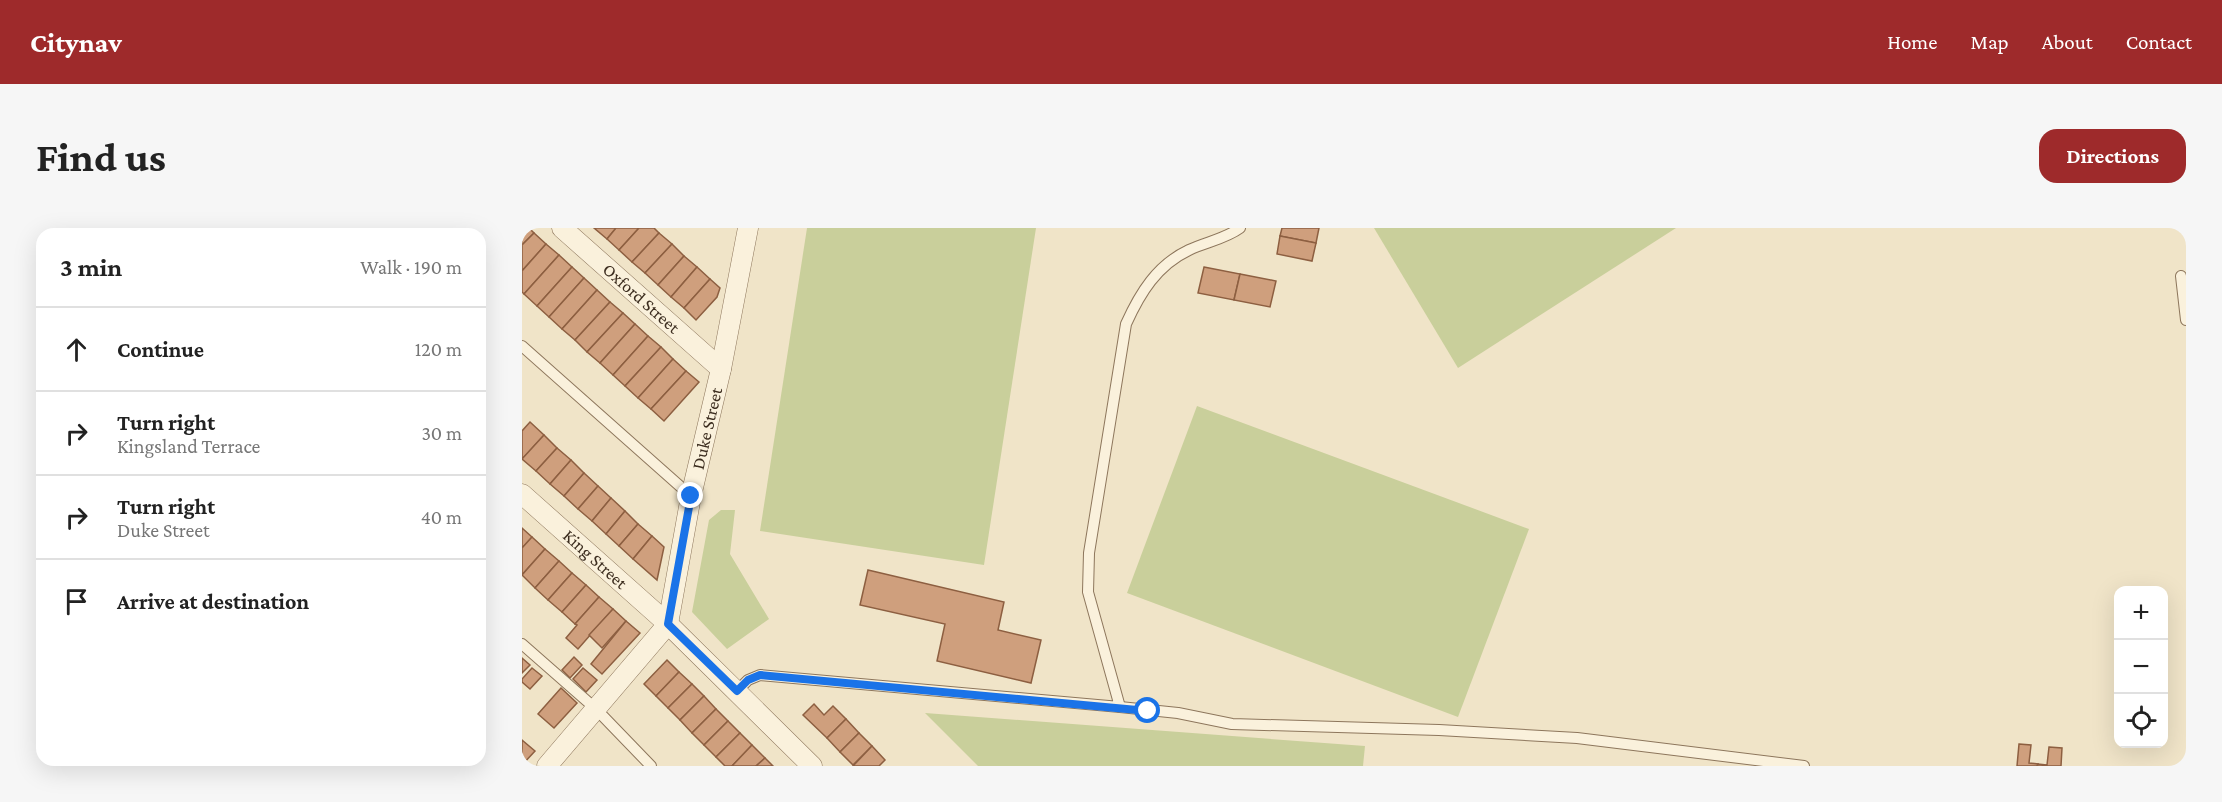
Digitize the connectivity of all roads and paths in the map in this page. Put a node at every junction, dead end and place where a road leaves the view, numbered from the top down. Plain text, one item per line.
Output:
1 (562, 228) edge
2 (748, 228) edge
3 (1240, 228) edge
4 (2181, 276) dead end
5 (2186, 320) edge
6 (522, 346) edge
7 (721, 369) junction
8 (522, 494) edge
9 (691, 496) junction
10 (668, 624) junction
11 (522, 644) edge
12 (737, 691) junction
13 (1120, 707) junction
14 (596, 709) junction
15 (547, 766) edge
16 (651, 766) edge
17 (812, 766) edge
18 (1804, 766) edge

1 - 7 street, Oxford Street
2 - 7 street, Duke Street
3 - 13 lane
4 - 5 lane
6 - 9 lane
7 - 9 street, Duke Street
8 - 10 street, King Street
9 - 10 street, Duke Street
10 - 12 street, King Street
10 - 14 street
11 - 14 lane
12 - 13 lane
12 - 17 street, King Street
13 - 18 lane
14 - 15 street
14 - 16 lane

